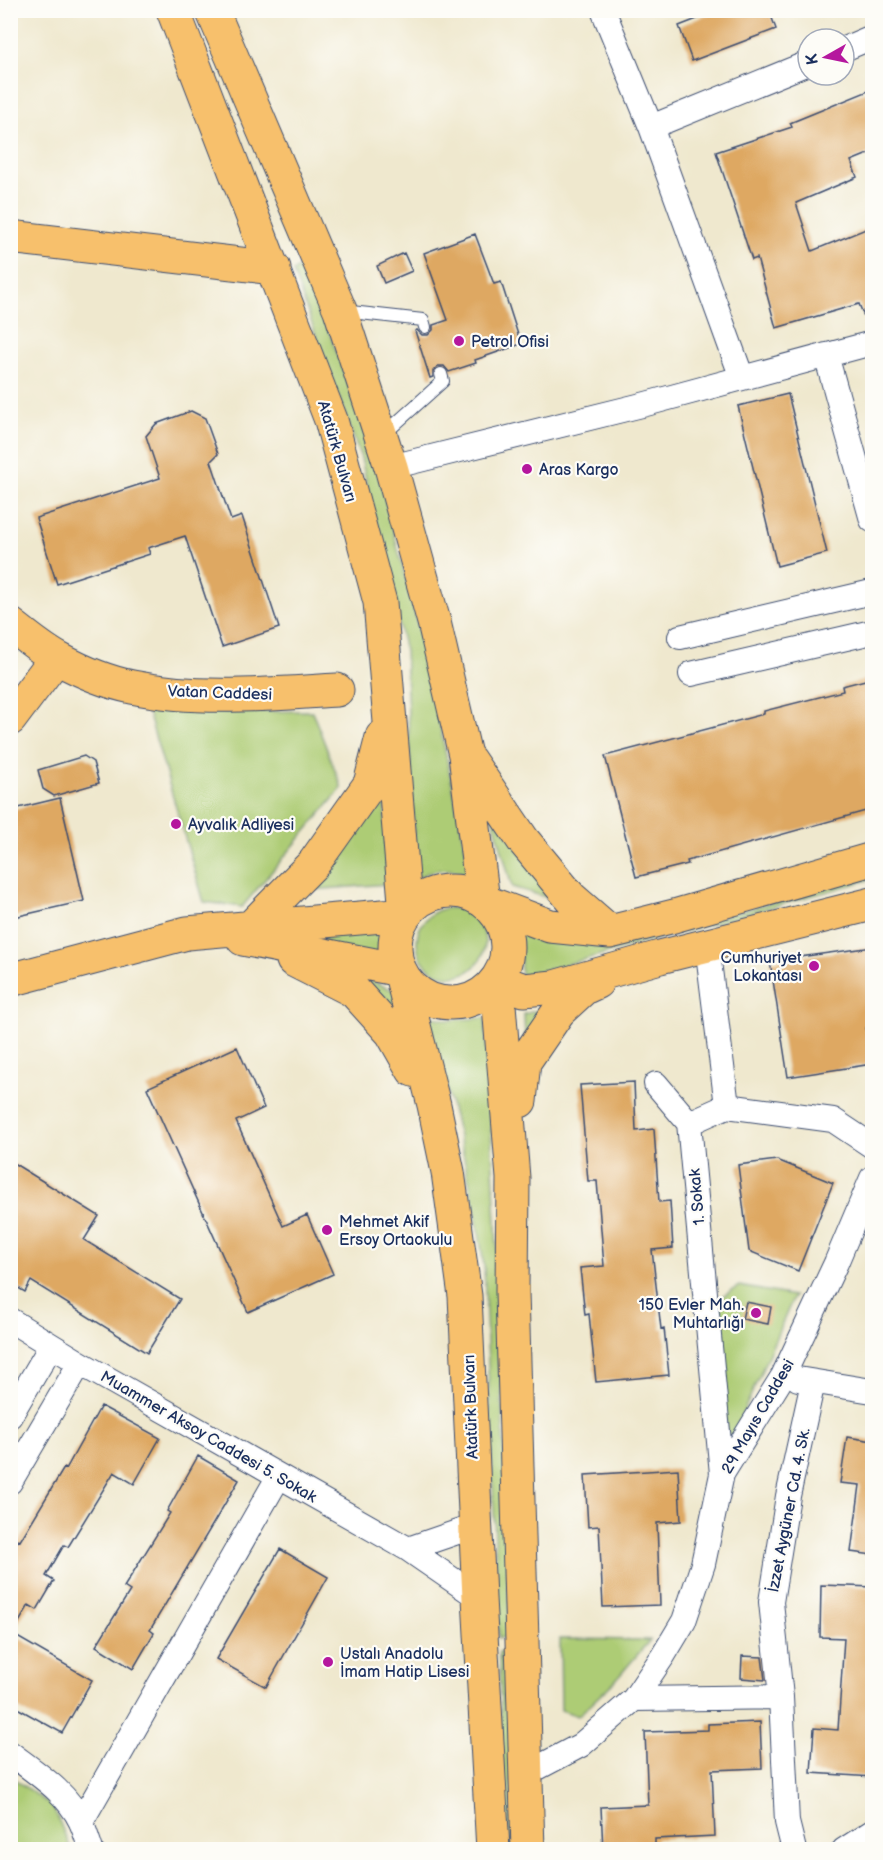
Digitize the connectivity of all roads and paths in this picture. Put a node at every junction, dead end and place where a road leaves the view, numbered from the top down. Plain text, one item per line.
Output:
1 (173, 10) edge
2 (212, 10) edge
3 (603, 10) edge
4 (873, 37) edge
5 (856, 44) edge
6 (796, 68) edge
7 (651, 127) junction
8 (10, 237) edge
9 (273, 268) junction
10 (340, 310) junction
11 (425, 327) dead end
12 (873, 343) edge
13 (826, 356) junction
14 (441, 374) dead end
15 (742, 378) junction
16 (386, 452) junction
17 (873, 520) edge
18 (873, 592) edge
19 (10, 624) edge
20 (873, 632) edge
21 (680, 637) dead end
22 (56, 658) junction
23 (691, 674) dead end
24 (337, 690) dead end
25 (388, 709) junction
26 (10, 719) edge
27 (465, 754) junction
28 (873, 859) edge
29 (483, 901) junction
30 (873, 904) edge
31 (406, 914) junction
32 (610, 932) junction
33 (253, 934) junction
34 (707, 945) junction
35 (660, 957) junction
36 (400, 970) junction
37 (10, 980) edge
38 (497, 980) junction
39 (656, 1084) dead end
40 (434, 1105) junction
41 (727, 1106) junction
42 (689, 1124) junction
43 (873, 1146) edge
44 (513, 1178) junction
45 (873, 1178) edge
46 (10, 1320) edge
47 (51, 1346) junction
48 (80, 1362) junction
49 (783, 1376) junction
50 (813, 1382) junction
51 (873, 1391) edge
52 (10, 1416) edge
53 (722, 1474) junction
54 (279, 1476) junction
55 (10, 1482) edge
56 (475, 1526) junction
57 (408, 1549) junction
58 (479, 1598) junction
59 (781, 1697) junction
60 (634, 1699) junction
61 (10, 1753) edge
62 (526, 1774) junction
63 (81, 1822) junction
64 (873, 1832) edge
65 (91, 1850) edge
66 (494, 1850) edge
67 (528, 1850) edge
68 (794, 1850) edge
69 (844, 1850) edge

1 - 9 main road, Atatürk Bulvarı
2 - 10 main road
3 - 7 street
4 - 5 street
6 - 7 street
7 - 15 street
8 - 9 main road
9 - 25 main road, Atatürk Bulvarı
10 - 11 lane
10 - 16 main road
12 - 13 street
13 - 15 street
13 - 17 street
14 - 16 lane
15 - 16 street
16 - 27 main road
18 - 21 street
19 - 22 main road, Vatan Caddesi
20 - 23 street
22 - 24 main road, Vatan Caddesi
22 - 26 main road
25 - 31 main road, Atatürk Bulvarı
25 - 33 main road
27 - 29 main road
27 - 32 main road
28 - 32 main road
29 - 31 main road
29 - 32 main road
29 - 38 main road
30 - 34 main road
31 - 33 main road
31 - 36 main road, Atatürk Bulvarı
33 - 36 main road
33 - 37 main road
33 - 40 main road
34 - 35 main road
34 - 41 street
35 - 38 main road
35 - 44 main road
36 - 38 main road
36 - 40 main road, Atatürk Bulvarı
38 - 44 main road
39 - 42 street
40 - 56 main road, Atatürk Bulvarı
41 - 42 street
41 - 43 street
42 - 53 street, 1. Sokak
44 - 62 main road
45 - 49 street, 29 Mayıs Caddesi
46 - 47 street, Muammer Aksoy Caddesi 5. Sokak
47 - 48 street, Muammer Aksoy Caddesi 5. Sokak
47 - 52 street
48 - 54 street, Muammer Aksoy Caddesi 5. Sokak
48 - 55 street
49 - 50 street
49 - 53 street, 29 Mayıs Caddesi
50 - 51 street
50 - 59 street, İzzet Aygüner Cd. 4. Sk.
53 - 60 street, 29 Mayıs Caddesi
54 - 57 street, Muammer Aksoy Caddesi 5. Sokak
54 - 63 street
56 - 57 street
56 - 58 main road, Atatürk Bulvarı
57 - 58 street, Muammer Aksoy Caddesi 5. Sokak
58 - 66 main road, Atatürk Bulvarı
59 - 60 street
59 - 68 street, İzzet Aygüner Cd. 4. Sk.
60 - 62 street, 29 Mayıs Caddesi
61 - 63 street
62 - 67 main road
63 - 65 street
64 - 69 street

